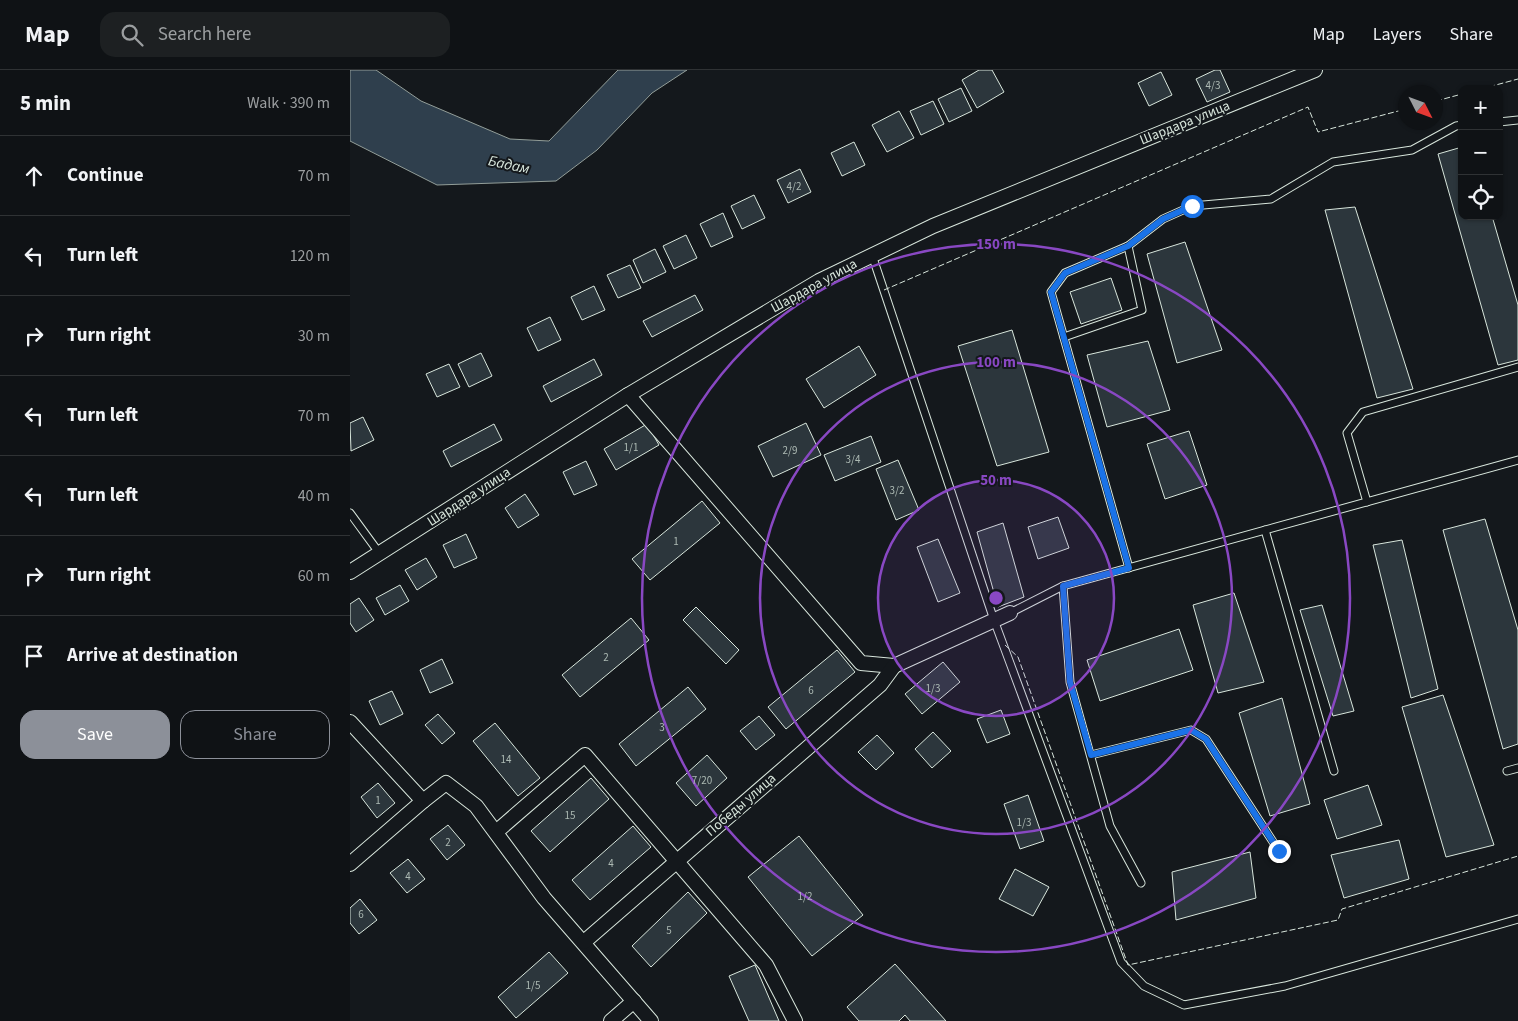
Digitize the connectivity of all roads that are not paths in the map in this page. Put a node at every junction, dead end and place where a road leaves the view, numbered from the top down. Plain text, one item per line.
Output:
1 (1314, 70) edge
2 (1518, 120) edge
3 (1503, 122) edge
4 (1458, 126) edge
5 (1128, 246) junction
6 (872, 256) junction
7 (1064, 337) junction
8 (1518, 367) edge
9 (628, 395) junction
10 (1518, 460) edge
11 (1367, 502) junction
12 (350, 513) edge
13 (1265, 530) junction
14 (380, 554) junction
15 (1129, 568) junction
16 (350, 572) edge
17 (1063, 586) junction
18 (1010, 613) joint
19 (994, 620) junction
20 (894, 666) junction
21 (350, 722) edge
22 (1091, 755) junction
23 (1518, 768) edge
24 (1334, 771) dead end
25 (1507, 771) dead end
26 (423, 801) junction
27 (496, 832) junction
28 (1279, 851) dead end
29 (677, 861) junction
30 (350, 864) edge
31 (1141, 883) dead end
32 (1518, 919) edge
33 (584, 942) junction
34 (634, 1001) junction
35 (610, 1021) edge
36 (651, 1021) edge
37 (795, 1021) edge

1 - 6 street, Шардара улица
2 - 3 lane
4 - 5 lane
5 - 7 lane
5 - 7 lane
6 - 9 street, Шардара улица
6 - 19 lane
7 - 15 lane
8 - 11 lane
9 - 14 street, Шардара улица
9 - 20 street
10 - 11 lane
11 - 13 lane
12 - 14 lane
13 - 15 lane
13 - 24 lane
14 - 16 street, Шардара улица
15 - 17 lane
17 - 18 lane
17 - 22 lane
18 - 19 street
19 - 20 street
19 - 32 lane
20 - 29 street, Победы улица
21 - 26 street
22 - 28 lane
22 - 31 lane
23 - 25 lane
26 - 27 street
26 - 30 street
27 - 29 street
27 - 33 street
29 - 33 street, Победы улица
29 - 37 street
33 - 34 street
34 - 35 street
34 - 36 street

